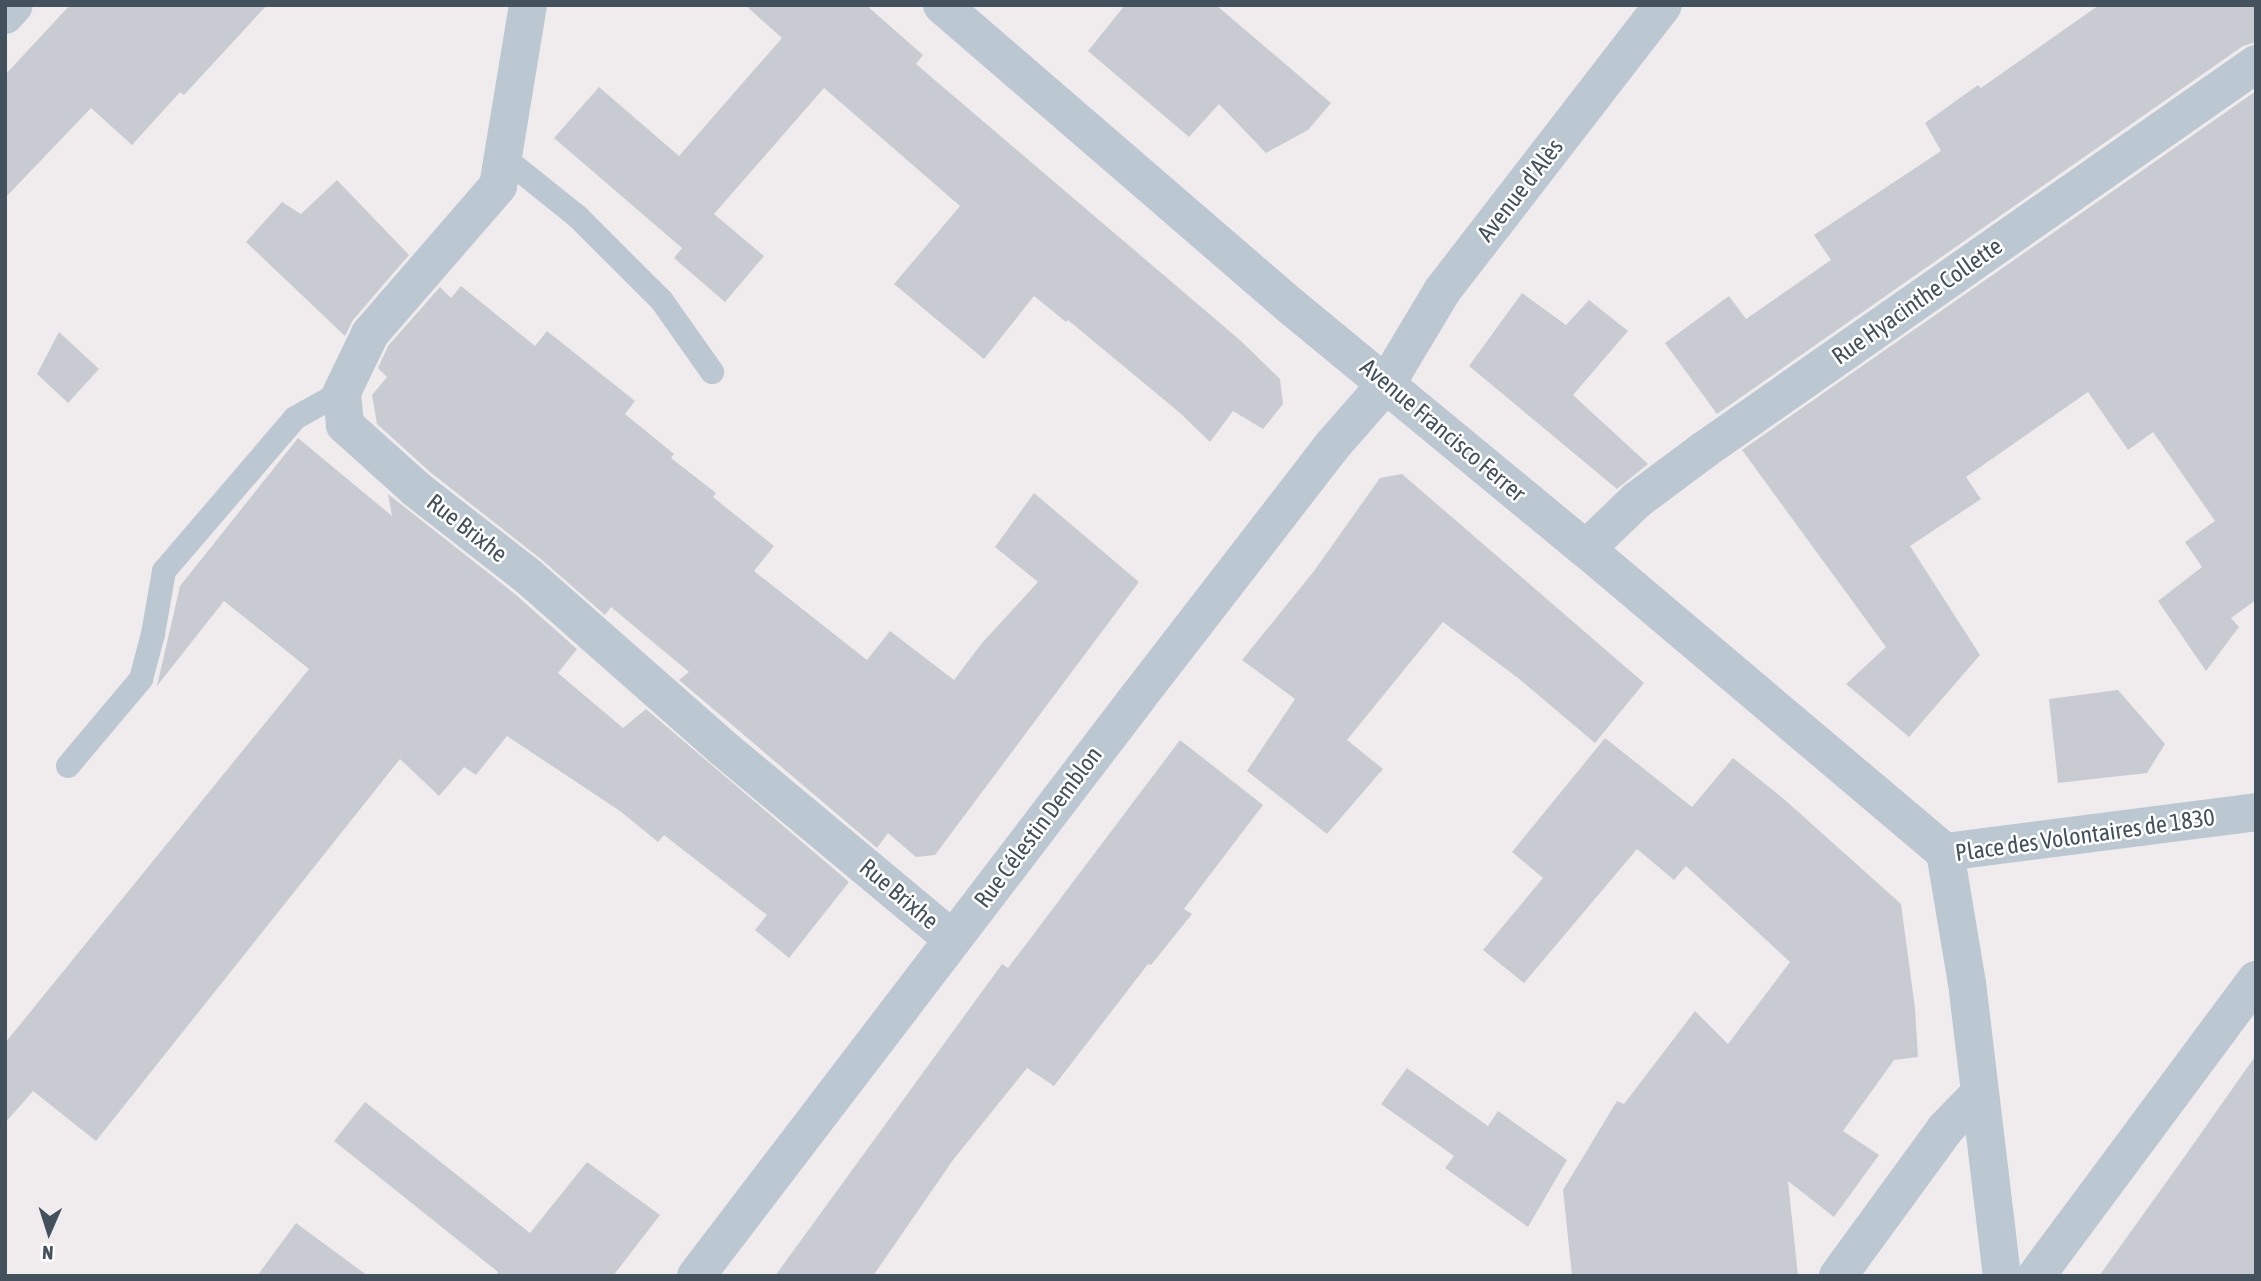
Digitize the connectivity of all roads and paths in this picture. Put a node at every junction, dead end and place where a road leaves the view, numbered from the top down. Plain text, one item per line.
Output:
1 (14, 5) edge
2 (528, 5) edge
3 (942, 5) edge
4 (1663, 5) edge
5 (5, 15) edge
6 (2256, 64) edge
7 (503, 156) junction
8 (712, 372) dead end
9 (1387, 383) junction
10 (342, 393) junction
11 (1586, 549) junction
12 (68, 766) dead end
13 (2256, 812) edge
14 (1945, 852) junction
15 (952, 939) junction
16 (2256, 980) edge
17 (1980, 1093) junction
18 (696, 1276) edge
19 (1838, 1276) edge
20 (2002, 1276) edge
21 (2036, 1276) edge

1 - 5 street
2 - 7 street
3 - 9 street, Avenue Francisco Ferrer
4 - 9 street, Avenue d'Alès
6 - 11 street, Rue Hyacinthe Collette
7 - 8 lane
7 - 10 street
9 - 11 street, Avenue Francisco Ferrer
9 - 15 street, Rue Célestin Demblon
10 - 12 lane
10 - 15 street, Rue Brixhe
11 - 14 street, Avenue Francisco Ferrer
13 - 14 street, Place des Volontaires de 1830
14 - 17 street, Place des Volontaires de 1830
15 - 18 street, Rue Célestin Demblon
16 - 21 street
17 - 19 street
17 - 20 street, Place des Volontaires de 1830

